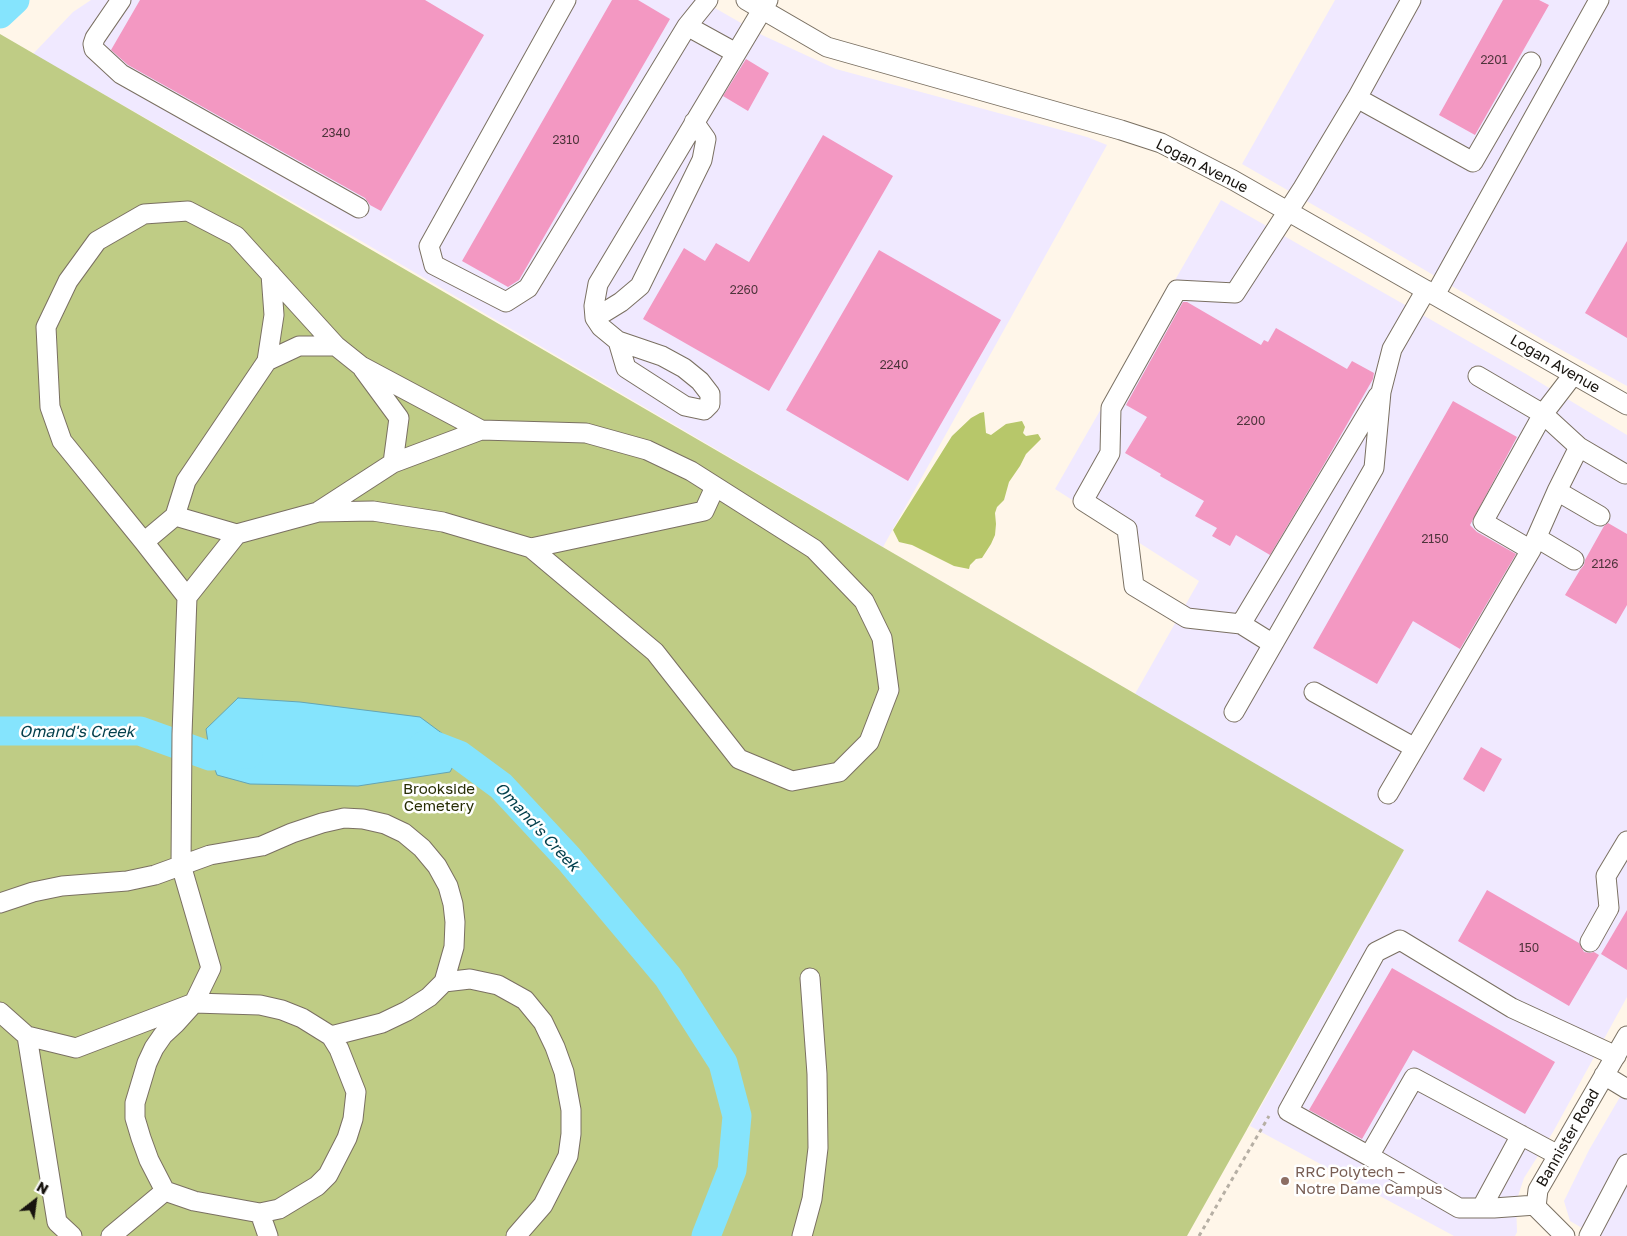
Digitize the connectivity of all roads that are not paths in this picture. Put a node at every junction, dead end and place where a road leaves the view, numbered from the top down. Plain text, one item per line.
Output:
1 (120, 0) edge
2 (566, 0) edge
3 (708, 0) edge
4 (1410, 0) edge
5 (1599, 0) edge
6 (759, 3) edge
7 (687, 26) junction
8 (736, 53) junction
9 (1531, 62) dead end
10 (1357, 98) junction
11 (694, 122) junction
12 (359, 208) dead end
13 (1287, 210) junction
14 (271, 274) junction
15 (1430, 293) junction
16 (595, 318) junction
17 (618, 340) junction
18 (336, 346) junction
19 (267, 361) junction
20 (361, 366) junction
21 (1573, 375) junction
22 (1478, 376) dead end
23 (1381, 392) junction
24 (1627, 405) edge
25 (1543, 414) junction
26 (481, 430) junction
27 (1579, 448) junction
28 (393, 463) junction
29 (1625, 474) dead end
30 (715, 487) junction
31 (1557, 491) junction
32 (318, 512) junction
33 (175, 516) junction
34 (1600, 516) dead end
35 (238, 534) junction
36 (144, 542) junction
37 (1534, 544) junction
38 (531, 548) junction
39 (1574, 560) dead end
40 (187, 597) junction
41 (1241, 624) junction
42 (1273, 644) junction
43 (1314, 692) dead end
44 (1234, 712) dead end
45 (1415, 748) junction
46 (1388, 794) dead end
47 (1627, 841) edge
48 (181, 865) junction
49 (0, 903) edge
50 (1590, 942) dead end
51 (810, 978) dead end
52 (444, 982) junction
53 (194, 1003) junction
54 (0, 1012) edge
55 (27, 1036) junction
56 (331, 1036) junction
57 (1627, 1036) edge
58 (1616, 1056) junction
59 (1604, 1076) junction
60 (1627, 1089) edge
61 (1521, 1135) junction
62 (1558, 1155) junction
63 (1369, 1156) junction
64 (1627, 1164) edge
65 (165, 1191) junction
66 (1536, 1205) junction
67 (1482, 1208) junction
68 (260, 1213) junction
69 (72, 1236) edge
70 (111, 1236) edge
71 (268, 1236) edge
72 (516, 1236) edge
73 (802, 1236) edge
74 (1565, 1236) edge
75 (1589, 1236) edge

1 - 12 street
2 - 7 street
3 - 7 street
4 - 10 street
5 - 15 street
6 - 8 street
6 - 13 street, Logan Avenue
7 - 8 street
8 - 11 street
9 - 10 street
10 - 13 street
11 - 16 street
11 - 16 street
13 - 15 street, Logan Avenue
13 - 41 street
14 - 18 street
14 - 19 street
14 - 36 street
15 - 21 street, Logan Avenue
15 - 23 street
16 - 17 street
17 - 17 street
18 - 19 street
18 - 20 street
19 - 33 street
20 - 26 street
20 - 28 street
21 - 24 street, Logan Avenue
21 - 25 street
22 - 25 street
23 - 41 street
23 - 42 street
25 - 27 street
25 - 37 street
26 - 28 street
26 - 30 street
27 - 29 street
27 - 31 street
28 - 32 street
30 - 38 street
30 - 38 street
31 - 34 street
31 - 37 street
32 - 35 street
32 - 38 street
33 - 35 street
33 - 36 street
35 - 40 street
36 - 40 street
37 - 39 street
37 - 45 street
40 - 48 street
41 - 42 street
42 - 44 street
43 - 45 street
45 - 46 street
47 - 50 street
48 - 49 street
48 - 52 street
48 - 53 street
51 - 73 street
52 - 56 street
52 - 72 street
53 - 55 street
53 - 56 street
53 - 65 street
54 - 55 street
55 - 69 street
56 - 68 street
57 - 58 street, Bannister Road
58 - 59 street, Bannister Road
58 - 63 street
59 - 60 street
59 - 62 street, Bannister Road
61 - 62 street
61 - 63 street
61 - 67 street
62 - 66 street, Bannister Road
63 - 67 street
64 - 75 street
65 - 68 street
65 - 70 street
66 - 67 street
66 - 74 street, Bannister Road
68 - 71 street

